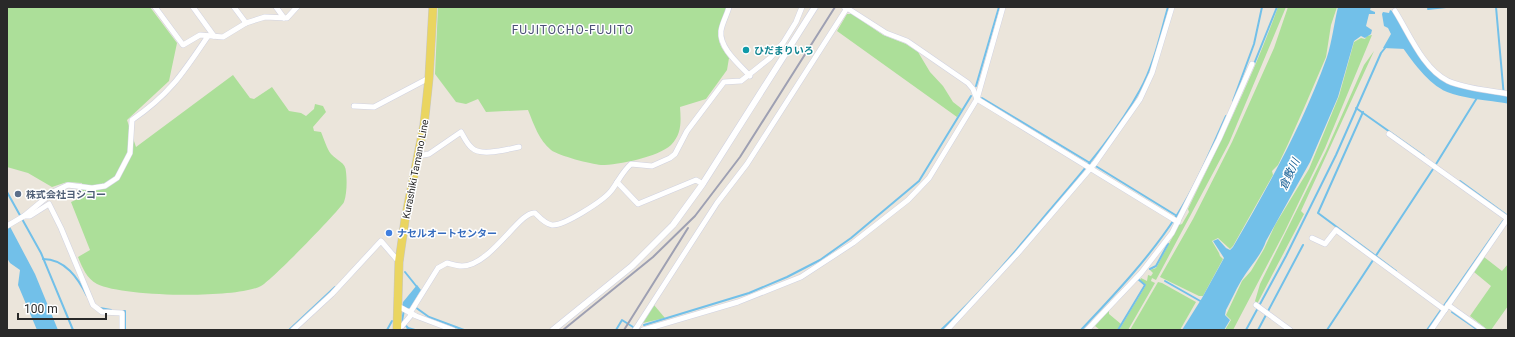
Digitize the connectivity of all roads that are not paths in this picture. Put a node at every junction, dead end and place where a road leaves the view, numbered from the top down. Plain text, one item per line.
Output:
1 (155, 7) edge
2 (193, 7) edge
3 (234, 7) edge
4 (276, 7) edge
5 (297, 7) edge
6 (433, 7) edge
7 (729, 7) edge
8 (802, 7) edge
9 (816, 7) edge
10 (846, 7) edge
11 (1003, 7) edge
12 (1172, 7) edge
13 (1395, 11) dead end
14 (284, 18) junction
15 (246, 23) junction
16 (208, 36) junction
17 (214, 36) junction
18 (1252, 64) dead end
19 (750, 76) junction
20 (429, 78) junction
21 (1505, 93) edge
22 (977, 99) junction
23 (354, 106) dead end
24 (1388, 134) dead end
25 (519, 146) dead end
26 (418, 156) junction
27 (1090, 166) junction
28 (617, 182) junction
29 (703, 184) junction
30 (21, 218) junction
31 (1508, 219) edge
32 (1175, 220) junction
33 (7, 226) edge
34 (1312, 238) dead end
35 (399, 262) junction
36 (1448, 305) junction
37 (1258, 306) dead end
38 (1443, 308) junction
39 (405, 311) junction
40 (400, 327) edge
41 (122, 330) edge
42 (293, 330) edge
43 (453, 330) edge
44 (552, 330) edge
45 (635, 330) edge
46 (643, 330) edge
47 (947, 330) edge
48 (1087, 330) edge
49 (1290, 330) edge
50 (1431, 330) edge
51 (1483, 330) edge

1 - 16 street
2 - 17 street
3 - 15 street
4 - 14 street
5 - 14 street
6 - 20 main road, Kurashiki Tamano Line
7 - 19 street
8 - 19 street
9 - 29 street
10 - 22 street
10 - 45 street
11 - 22 street
12 - 27 street
13 - 21 street
14 - 15 street
15 - 17 street
16 - 17 street
16 - 30 street
18 - 32 street
19 - 28 street
20 - 23 street
20 - 26 main road, Kurashiki Tamano Line
22 - 27 street
22 - 46 street
24 - 31 street
25 - 26 street
26 - 35 main road, Kurashiki Tamano Line
27 - 32 street
27 - 47 street
28 - 29 street
28 - 39 street
29 - 44 street
30 - 33 street
30 - 41 street
31 - 36 street
32 - 48 street
34 - 38 street
35 - 39 main road, Kurashiki Tamano Line
35 - 42 street
36 - 38 street
36 - 51 street
37 - 49 street
38 - 50 street
39 - 40 main road, Kurashiki Tamano Line
39 - 40 street
39 - 43 street

